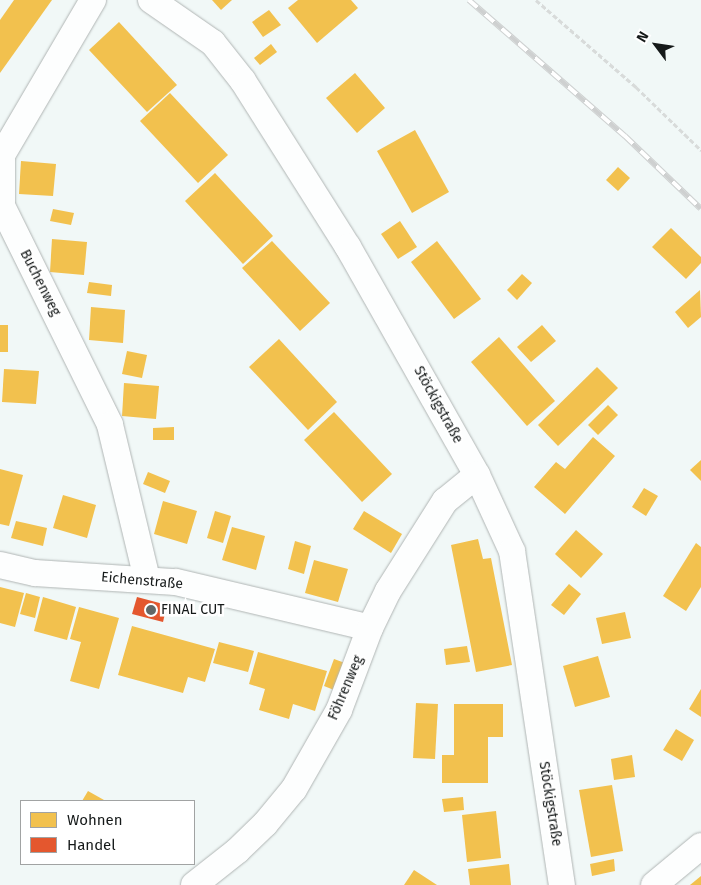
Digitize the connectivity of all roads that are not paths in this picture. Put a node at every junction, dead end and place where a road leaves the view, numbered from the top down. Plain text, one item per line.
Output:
1 (93, 0) edge
2 (151, 0) edge
3 (477, 475) junction
4 (0, 565) edge
5 (147, 579) junction
6 (370, 628) junction
7 (701, 846) edge
8 (194, 885) edge
9 (562, 885) edge
10 (654, 885) edge

1 - 5 street, Buchenweg
2 - 3 street, Stöckigstraße
3 - 6 street, Föhrenweg
3 - 9 street, Stöckigstraße
4 - 5 street, Eichenstraße
5 - 6 street, Eichenstraße
6 - 8 street, Föhrenweg
7 - 10 street

